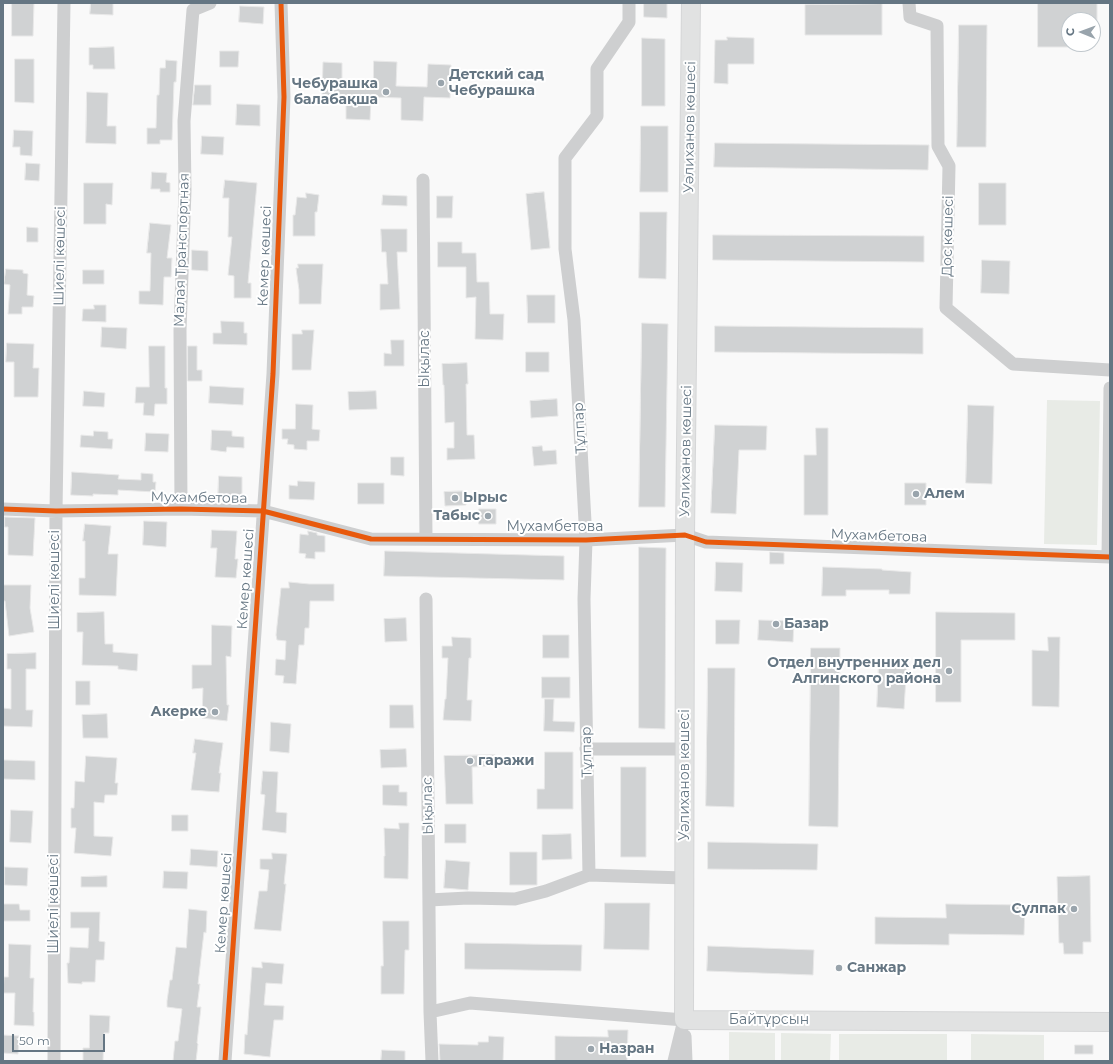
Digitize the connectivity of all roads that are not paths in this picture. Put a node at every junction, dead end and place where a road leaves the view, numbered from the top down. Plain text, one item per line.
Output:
1 (64, 3) edge
2 (210, 3) edge
3 (280, 3) edge
4 (629, 3) edge
5 (691, 3) edge
6 (909, 3) edge
7 (424, 180) dead end
8 (1110, 370) edge
9 (1110, 388) edge
10 (3, 509) edge
11 (181, 509) junction
12 (56, 511) junction
13 (263, 511) junction
14 (686, 535) junction
15 (426, 539) junction
16 (586, 540) junction
17 (1109, 557) edge
18 (426, 599) dead end
19 (586, 749) junction
20 (685, 749) junction
21 (589, 875) junction
22 (684, 878) junction
23 (429, 900) junction
24 (430, 1012) junction
25 (684, 1020) junction
26 (1110, 1022) edge
27 (54, 1061) edge
28 (225, 1061) edge
29 (432, 1061) edge
30 (674, 1061) edge
31 (686, 1061) edge

1 - 12 street, Шиелі көшесі
2 - 11 street, Малая Транспортная
3 - 13 street, Кемер көшесі
4 - 16 street, Тұлпар
5 - 14 street, Уәлиханов көшесі
6 - 8 street, Дос көшесі
7 - 15 street, Ықылас
9 - 17 street
10 - 12 street, Мухамбетова
11 - 12 street, Мухамбетова
11 - 13 street, Мухамбетова
12 - 27 street, Шиелі көшесі
13 - 15 street, Мухамбетова
13 - 28 street, Кемер көшесі
14 - 16 street, Мухамбетова
14 - 17 street, Мухамбетова
14 - 20 street, Уәлиханов көшесі
15 - 16 street, Мухамбетова
16 - 19 street, Тұлпар
18 - 23 street, Ықылас
19 - 20 street
19 - 21 street, Тұлпар
20 - 22 street, Уәлиханов көшесі
21 - 22 street
21 - 23 street
22 - 25 street, Уәлиханов көшесі
23 - 24 street, Ықылас
24 - 25 street, Байтұрсын
24 - 29 street, Ықылас
25 - 26 street, Байтұрсын
25 - 30 street
25 - 31 street

